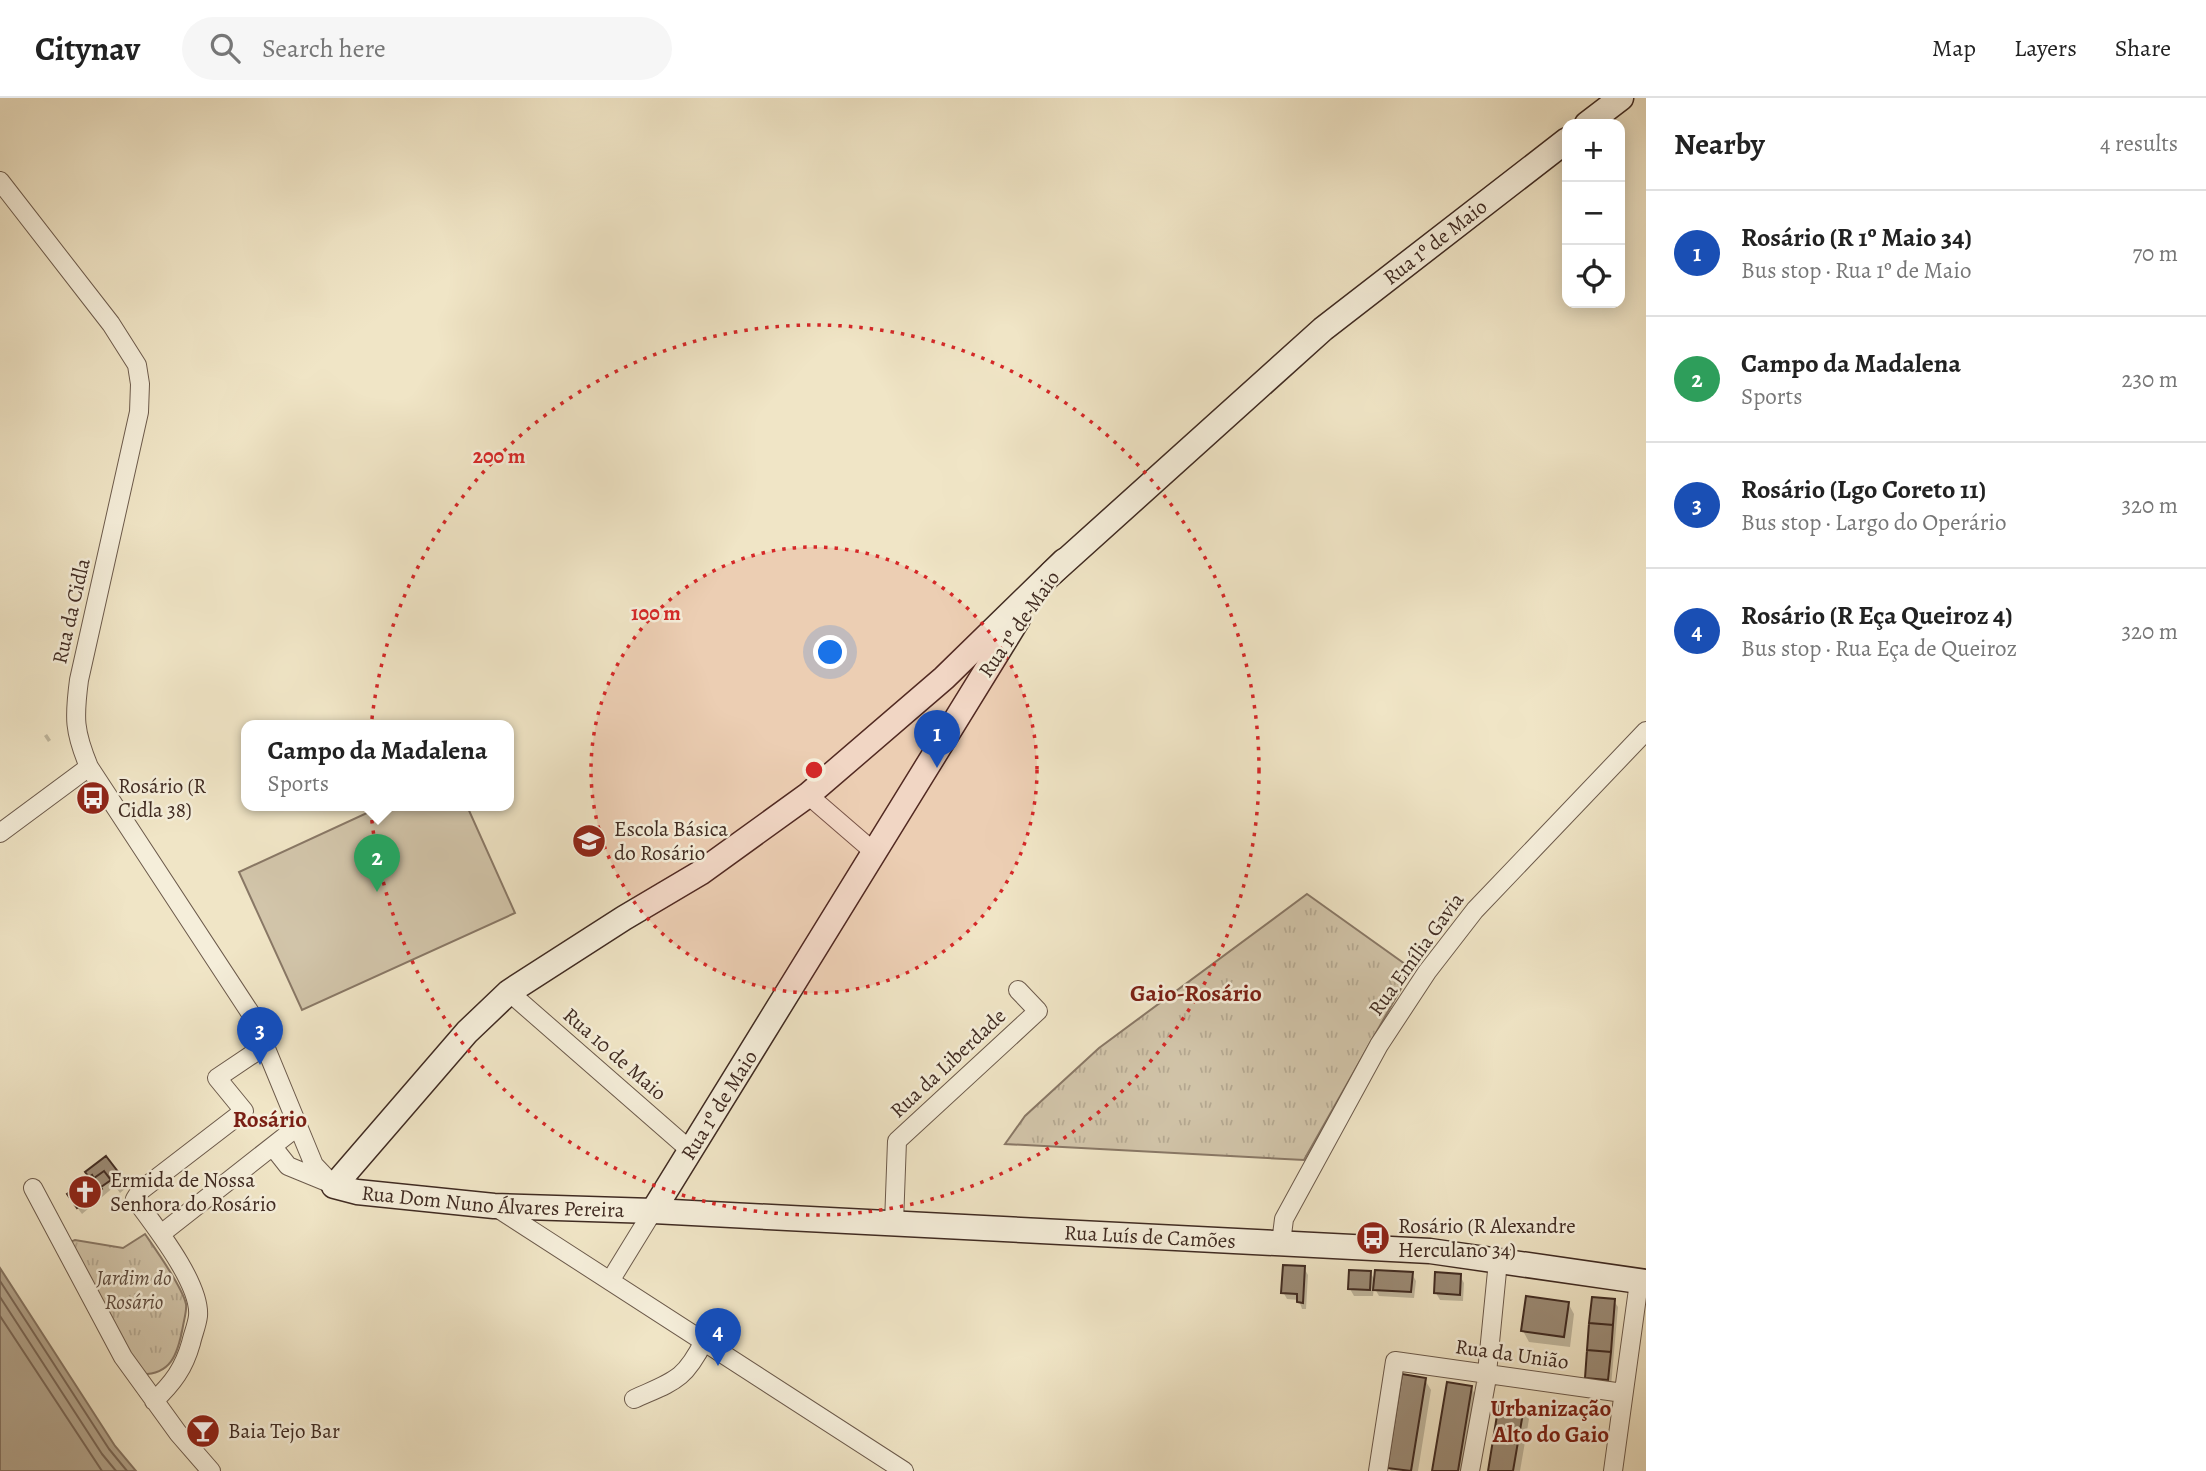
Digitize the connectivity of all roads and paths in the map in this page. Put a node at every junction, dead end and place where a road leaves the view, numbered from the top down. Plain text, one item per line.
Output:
1 (1621, 98) edge
2 (1594, 119) edge
3 (1562, 144) edge
4 (0, 181) edge
5 (1064, 561) junction
6 (951, 672) junction
7 (975, 688) junction
8 (1646, 731) edge
9 (89, 767) junction
10 (808, 795) junction
11 (0, 833) edge
12 (874, 852) junction
13 (1018, 990) dead end
14 (509, 992) junction
15 (266, 1045) junction
16 (297, 1127) junction
17 (273, 1147) junction
18 (691, 1151) junction
19 (334, 1186) junction
20 (33, 1188) dead end
21 (494, 1206) junction
22 (653, 1211) junction
23 (894, 1223) junction
24 (161, 1234) junction
25 (1281, 1243) junction
26 (1498, 1261) junction
27 (610, 1281) junction
28 (1643, 1282) edge
29 (704, 1340) junction
30 (1487, 1374) junction
31 (1623, 1393) junction
32 (634, 1399) dead end
33 (154, 1401) junction
34 (211, 1471) edge
35 (904, 1471) edge
36 (1378, 1471) edge
37 (1470, 1471) edge
38 (1613, 1471) edge

1 - 2 street
3 - 5 street, Rua 1º de Maio
4 - 9 street, Rua da Cidla
5 - 6 street
5 - 7 street, Rua 1º de Maio
6 - 7 street
6 - 10 street
7 - 12 street, Rua 1º de Maio
8 - 25 street, Rua Emília Gavia
9 - 11 street
9 - 15 street, Rua da Cidla
10 - 12 street
10 - 14 street
12 - 18 street, Rua 1º de Maio
13 - 23 street, Rua da Liberdade
14 - 18 street, Rua 10 de Maio
14 - 19 street
15 - 16 street, Rua da Cidla
15 - 24 street
16 - 17 street
16 - 19 street, Rua da Cidla
17 - 19 street
17 - 24 street
18 - 22 street, Rua 1º de Maio
19 - 21 street, Rua Dom Nuno Álvares Pereira
20 - 33 street
21 - 22 street, Rua Dom Nuno Álvares Pereira
21 - 27 street
22 - 23 street, Rua Luís de Camões
22 - 27 street
23 - 25 street, Rua Luís de Camões
24 - 33 street
25 - 26 street, Rua Luís de Camões
26 - 28 street, Rua Luís de Camões
26 - 30 street
27 - 29 street
28 - 31 street
29 - 32 street
29 - 35 street
30 - 31 street, Rua da União
30 - 36 street, Rua da União
30 - 37 street
31 - 38 street
33 - 34 street

